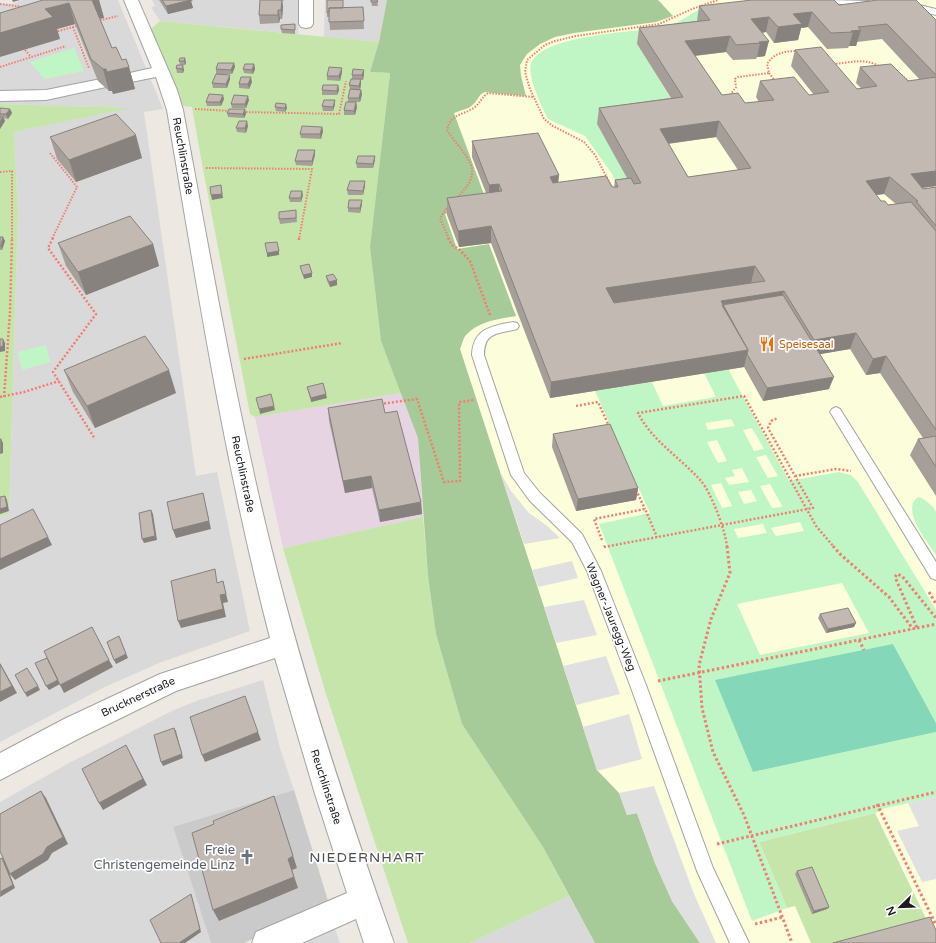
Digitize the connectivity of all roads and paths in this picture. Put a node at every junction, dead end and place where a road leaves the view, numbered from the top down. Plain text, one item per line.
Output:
1 (306, 0) edge
2 (718, 0) edge
3 (832, 0) edge
4 (878, 3) edge
5 (0, 4) edge
6 (901, 5) edge
7 (26, 7) edge
8 (126, 8) edge
9 (936, 12) edge
10 (97, 21) edge
11 (306, 24) dead end
12 (54, 30) edge
13 (66, 46) dead end
14 (25, 50) edge
15 (801, 51) edge
16 (31, 57) junction
17 (828, 60) edge
18 (833, 64) junction
19 (0, 67) edge
20 (89, 68) edge
21 (882, 68) edge
22 (838, 70) edge
23 (161, 71) junction
24 (896, 72) edge
25 (769, 73) junction
26 (126, 78) edge
27 (346, 81) dead end
28 (777, 83) edge
29 (101, 84) edge
30 (912, 84) edge
31 (0, 96) edge
32 (730, 96) edge
33 (533, 97) junction
34 (175, 110) junction
35 (232, 111) edge
36 (240, 111) edge
37 (50, 152) edge
38 (186, 171) junction
39 (0, 172) edge
40 (616, 194) edge
41 (299, 240) dead end
42 (513, 326) dead end
43 (496, 330) junction
44 (342, 343) dead end
45 (221, 362) junction
46 (59, 381) junction
47 (0, 397) edge
48 (4, 397) junction
49 (459, 402) dead end
50 (377, 404) edge
51 (576, 406) dead end
52 (836, 412) dead end
53 (778, 418) dead end
54 (610, 431) edge
55 (95, 439) dead end
56 (853, 472) dead end
57 (795, 476) junction
58 (636, 488) edge
59 (645, 509) junction
60 (807, 510) junction
61 (722, 525) junction
62 (657, 537) junction
63 (604, 546) junction
64 (607, 553) dead end
65 (936, 574) edge
66 (928, 590) dead end
67 (936, 604) edge
68 (936, 618) edge
69 (936, 624) edge
70 (915, 628) junction
71 (859, 640) junction
72 (284, 644) junction
73 (864, 650) dead end
74 (700, 673) junction
75 (673, 678) dead end
76 (0, 767) edge
77 (936, 792) edge
78 (877, 804) junction
79 (751, 835) junction
80 (715, 844) dead end
81 (364, 902) junction
82 (783, 917) junction
83 (936, 925) edge
84 (748, 926) dead end
85 (267, 943) edge
86 (378, 943) edge
87 (740, 943) edge
88 (792, 943) edge

1 - 11 street
2 - 33 path
3 - 4 lane
5 - 7 path
6 - 9 lane
8 - 10 path
8 - 23 street, Reuchlinstraße
12 - 20 path
13 - 16 path
14 - 16 path
15 - 25 path
16 - 19 path
17 - 18 path
18 - 21 path
18 - 22 path
23 - 26 street
23 - 34 street, Reuchlinstraße
24 - 30 path
25 - 28 path
25 - 32 path
27 - 36 path
29 - 31 street
33 - 40 path
33 - 43 path
34 - 35 path
34 - 38 street, Reuchlinstraße
37 - 46 path
38 - 41 path
38 - 45 street, Reuchlinstraße
39 - 48 path
42 - 43 lane, Wagner-Jauregg-Weg
43 - 87 lane, Wagner-Jauregg-Weg
44 - 45 path
45 - 72 street, Reuchlinstraße
46 - 48 path
46 - 55 path
47 - 48 path
49 - 50 path
51 - 54 path
52 - 65 lane
53 - 57 path
56 - 57 path
57 - 60 path
58 - 59 path
59 - 62 path
59 - 63 path
60 - 61 path
60 - 61 path
60 - 70 path
61 - 62 path
61 - 74 path
62 - 63 path
63 - 64 path
66 - 67 path
68 - 70 path
69 - 70 path
70 - 71 path
71 - 73 path
71 - 74 path
72 - 76 street, Brucknerstraße
72 - 81 street, Reuchlinstraße
74 - 75 path
74 - 79 path
77 - 78 path
78 - 79 path
78 - 83 path
79 - 80 path
79 - 82 path
81 - 85 street
81 - 86 street, Reuchlinstraße
82 - 84 path
82 - 88 path

